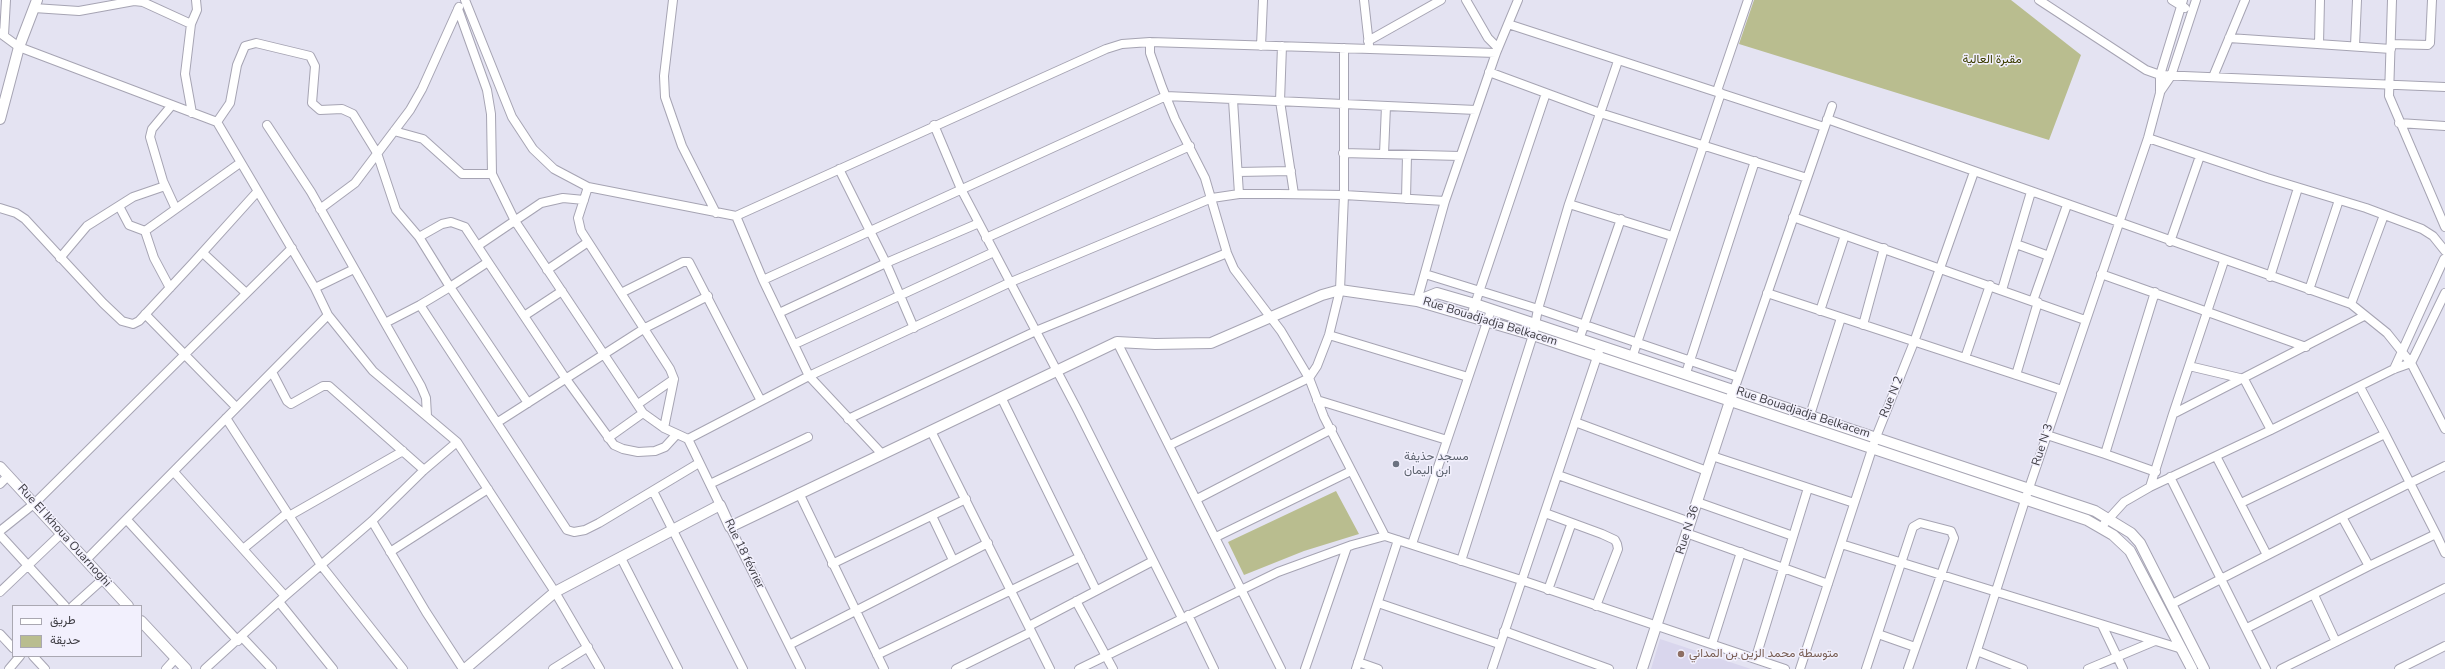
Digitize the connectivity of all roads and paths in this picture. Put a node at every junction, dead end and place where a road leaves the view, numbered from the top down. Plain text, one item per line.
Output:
1 (6, 0) edge
2 (196, 0) edge
3 (463, 0) edge
4 (673, 0) edge
5 (1263, 0) edge
6 (1364, 0) edge
7 (1441, 0) edge
8 (1466, 0) edge
9 (1518, 0) edge
10 (1748, 0) edge
11 (2039, 0) edge
12 (2172, 0) edge
13 (2196, 0) edge
14 (2245, 0) edge
15 (2320, 0) edge
16 (2357, 0) edge
17 (2392, 0) edge
18 (2432, 0) edge
19 (2182, 3) edge
20 (36, 4) edge
21 (458, 9) junction
22 (2192, 12) junction
23 (191, 24) junction
24 (1508, 24) junction
25 (2, 34) edge
26 (2229, 38) junction
27 (1150, 42) junction
28 (2319, 44) junction
29 (1369, 45) junction
30 (1260, 46) junction
31 (1282, 46) junction
32 (2355, 46) junction
33 (2391, 46) junction
34 (19, 47) junction
35 (1344, 48) junction
36 (1497, 51) junction
37 (1618, 61) junction
38 (1489, 72) junction
39 (2160, 75) junction
40 (2171, 76) junction
41 (2214, 77) junction
42 (2388, 85) junction
43 (2445, 87) edge
44 (1719, 92) junction
45 (1546, 93) junction
46 (2160, 93) junction
47 (1166, 96) junction
48 (1233, 100) junction
49 (1280, 101) junction
50 (1342, 104) junction
51 (172, 105) junction
52 (1386, 106) junction
53 (1832, 106) dead end
54 (1476, 110) junction
55 (192, 113) junction
56 (1600, 113) junction
57 (1827, 118) junction
58 (0, 119) edge
59 (217, 122) junction
60 (2399, 123) junction
61 (267, 125) dead end
62 (934, 125) junction
63 (2445, 126) edge
64 (1824, 127) junction
65 (394, 131) junction
66 (2148, 138) junction
67 (1704, 145) junction
68 (1190, 146) junction
69 (377, 153) junction
70 (1343, 153) junction
71 (1384, 154) junction
72 (1407, 155) junction
73 (1460, 156) junction
74 (2200, 156) junction
75 (1755, 161) junction
76 (240, 163) junction
77 (839, 169) junction
78 (1291, 171) junction
79 (1238, 172) junction
80 (1974, 172) junction
81 (492, 174) junction
82 (1807, 178) junction
83 (165, 186) junction
84 (588, 187) junction
85 (2298, 188) junction
86 (961, 189) junction
87 (256, 192) junction
88 (2031, 192) junction
89 (1239, 194) junction
90 (1294, 194) junction
91 (1344, 195) junction
92 (1212, 198) junction
93 (1406, 199) junction
94 (584, 200) junction
95 (2339, 200) junction
96 (1445, 201) junction
97 (1569, 204) junction
98 (2066, 205) junction
99 (119, 206) junction
100 (175, 207) junction
101 (0, 208) edge
102 (320, 209) junction
103 (716, 212) junction
104 (2384, 215) junction
105 (736, 216) junction
106 (1793, 217) junction
107 (1621, 219) junction
108 (515, 221) junction
109 (979, 223) junction
110 (2119, 223) junction
111 (2445, 227) edge
112 (145, 231) junction
113 (869, 232) junction
114 (1845, 235) junction
115 (1672, 236) junction
116 (419, 237) junction
117 (986, 238) junction
118 (588, 242) junction
119 (2170, 242) junction
120 (2016, 244) junction
121 (479, 245) junction
122 (292, 248) junction
123 (1884, 248) junction
124 (2445, 251) edge
125 (994, 252) junction
126 (203, 253) junction
127 (1227, 253) junction
128 (2049, 256) junction
129 (60, 258) junction
130 (2445, 260) edge
131 (2224, 261) junction
132 (488, 262) junction
133 (886, 263) junction
134 (1939, 267) junction
135 (354, 269) junction
136 (547, 270) junction
137 (1425, 274) junction
138 (2101, 274) junction
139 (2270, 277) junction
140 (763, 280) junction
141 (1011, 282) junction
142 (1990, 285) junction
143 (450, 287) junction
144 (170, 288) junction
145 (315, 288) junction
146 (1340, 290) junction
147 (2002, 290) junction
148 (2309, 290) junction
149 (562, 291) junction
150 (1479, 291) junction
151 (2156, 292) junction
152 (246, 293) junction
153 (622, 293) junction
154 (1767, 293) junction
155 (2445, 293) edge
156 (900, 294) junction
157 (708, 296) junction
158 (1417, 301) junction
159 (2036, 302) junction
160 (1474, 304) junction
161 (2351, 304) junction
162 (420, 305) junction
163 (1538, 309) junction
164 (1491, 310) junction
165 (2208, 310) junction
166 (1820, 311) junction
167 (779, 313) junction
168 (145, 314) junction
169 (328, 315) junction
170 (524, 316) junction
171 (1471, 316) junction
172 (2364, 316) junction
173 (1270, 317) junction
174 (1841, 318) junction
175 (2085, 320) junction
176 (1487, 321) junction
177 (386, 323) junction
178 (1535, 324) junction
179 (1863, 325) junction
180 (1583, 326) junction
181 (644, 328) junction
182 (914, 328) junction
183 (1036, 331) junction
184 (1329, 335) junction
185 (1533, 335) junction
186 (1580, 337) junction
187 (1117, 342) junction
188 (1914, 342) junction
189 (795, 344) junction
190 (1637, 344) junction
191 (1601, 345) junction
192 (2306, 347) junction
193 (2401, 351) junction
194 (184, 353) junction
195 (604, 354) junction
196 (1633, 355) junction
197 (1598, 356) junction
198 (1965, 358) junction
199 (1690, 361) junction
200 (2411, 363) junction
201 (2189, 366) junction
202 (2394, 369) junction
203 (1056, 371) junction
204 (272, 372) junction
205 (1686, 373) junction
206 (2016, 375) junction
207 (808, 376) junction
208 (1468, 377) junction
209 (1738, 377) junction
210 (1309, 378) junction
211 (566, 379) junction
212 (674, 379) junction
213 (2244, 380) junction
214 (2360, 387) junction
215 (1734, 390) junction
216 (2062, 390) junction
217 (1001, 397) junction
218 (1317, 400) junction
219 (761, 401) junction
220 (1730, 402) junction
221 (528, 403) junction
222 (638, 404) junction
223 (236, 407) junction
224 (643, 412) junction
225 (2173, 414) junction
226 (1810, 415) junction
227 (428, 416) junction
228 (226, 418) junction
229 (848, 419) junction
230 (498, 422) junction
231 (1575, 422) junction
232 (664, 428) junction
233 (1332, 430) junction
234 (2271, 430) junction
235 (2445, 430) edge
236 (931, 431) junction
237 (2385, 434) junction
238 (676, 435) junction
239 (2047, 435) junction
240 (808, 436) dead end
241 (1876, 437) junction
242 (608, 438) junction
243 (688, 439) junction
244 (1447, 440) junction
245 (458, 442) junction
246 (1170, 445) junction
247 (1871, 450) junction
248 (403, 451) junction
249 (882, 454) junction
250 (2105, 454) junction
251 (1712, 456) junction
252 (2216, 456) junction
253 (699, 463) junction
254 (2445, 466) edge
255 (0, 467) edge
256 (424, 470) junction
257 (1351, 471) junction
258 (1707, 471) junction
259 (174, 472) junction
260 (2156, 472) junction
261 (1558, 475) junction
262 (8, 476) junction
263 (2170, 478) junction
264 (2410, 483) junction
265 (0, 484) edge
266 (710, 484) junction
267 (2150, 487) junction
268 (1808, 488) junction
269 (2029, 488) junction
270 (488, 490) junction
271 (653, 491) junction
272 (799, 493) junction
273 (966, 499) junction
274 (1197, 499) junction
275 (2026, 499) junction
276 (1697, 502) junction
277 (35, 503) junction
278 (1854, 503) junction
279 (2241, 503) junction
280 (720, 505) junction
281 (1545, 513) junction
282 (288, 515) junction
283 (932, 516) junction
284 (2108, 517) junction
285 (2342, 517) junction
286 (127, 520) junction
287 (372, 522) junction
288 (1690, 522) junction
289 (1572, 524) junction
290 (730, 527) junction
291 (2101, 528) junction
292 (673, 529) junction
293 (0, 531) edge
294 (62, 533) junction
295 (1686, 533) junction
296 (2436, 534) junction
297 (0, 535) edge
298 (1385, 536) junction
299 (1793, 536) junction
300 (1216, 537) junction
301 (1398, 540) junction
302 (988, 542) junction
303 (1412, 544) junction
304 (1841, 544) junction
305 (1348, 547) junction
306 (243, 548) junction
307 (390, 552) junction
308 (1741, 552) junction
309 (2445, 553) edge
310 (2267, 555) junction
311 (1080, 557) junction
312 (621, 558) junction
313 (86, 560) junction
314 (953, 560) junction
315 (1153, 561) junction
316 (1461, 561) junction
317 (1901, 563) junction
318 (832, 564) junction
319 (28, 566) junction
320 (321, 566) junction
321 (2369, 566) junction
322 (1783, 567) junction
323 (1939, 575) junction
324 (103, 579) junction
325 (2222, 579) junction
326 (1521, 580) junction
327 (1828, 584) junction
328 (1242, 588) junction
329 (2445, 588) edge
330 (1011, 589) junction
331 (1096, 590) junction
332 (1548, 590) junction
333 (0, 592) edge
334 (555, 592) junction
335 (1996, 593) junction
336 (2314, 595) junction
337 (285, 596) junction
338 (1076, 601) junction
339 (279, 602) junction
340 (1378, 603) junction
341 (2172, 604) junction
342 (64, 605) edge
343 (74, 605) edge
344 (127, 605) edge
345 (1596, 606) junction
346 (855, 610) junction
347 (1185, 617) junction
348 (142, 621) edge
349 (2102, 625) junction
350 (1656, 626) junction
351 (2247, 628) junction
352 (1030, 629) junction
353 (1504, 630) junction
354 (0, 634) edge
355 (1878, 634) junction
356 (240, 639) junction
357 (2155, 641) junction
358 (2336, 642) junction
359 (1499, 644) junction
360 (1712, 644) junction
361 (789, 645) junction
362 (2445, 646) edge
363 (12, 647) edge
364 (588, 647) junction
365 (1915, 648) junction
366 (2182, 649) junction
367 (1977, 651) junction
368 (878, 654) junction
369 (19, 657) edge
370 (34, 657) edge
371 (1106, 657) junction
372 (1756, 657) junction
373 (2117, 657) junction
374 (176, 658) junction
375 (1357, 666) edge
376 (400, 668) edge
377 (1212, 668) edge
378 (9, 669) edge
379 (45, 669) edge
380 (166, 669) edge
381 (186, 669) edge
382 (206, 669) edge
383 (272, 669) edge
384 (333, 669) edge
385 (464, 669) edge
386 (553, 669) edge
387 (600, 669) edge
388 (678, 669) edge
389 (743, 669) edge
390 (801, 669) edge
391 (884, 669) edge
392 (956, 669) edge
393 (1050, 669) edge
394 (1080, 669) edge
395 (1113, 669) edge
396 (1281, 669) edge
397 (1305, 669) edge
398 (1378, 669) edge
399 (1492, 669) edge
400 (1609, 669) edge
401 (1642, 669) edge
402 (1785, 669) edge
403 (1800, 669) edge
404 (1866, 669) edge
405 (1908, 669) edge
406 (1971, 669) edge
407 (2023, 669) edge
408 (2088, 669) edge
409 (2123, 669) edge
410 (2192, 669) edge
411 (2204, 669) edge
412 (2266, 669) edge
413 (2281, 669) edge
414 (2399, 669) edge

1 - 25 street
2 - 23 street
3 - 21 street
3 - 84 street
4 - 103 street
5 - 30 street
6 - 29 street
7 - 29 street
8 - 36 street
9 - 24 street
10 - 44 street
11 - 39 street
12 - 19 street
13 - 22 street
14 - 26 street
15 - 28 street
16 - 32 street
17 - 33 street
18 - 33 street
19 - 22 street
19 - 39 street
20 - 23 street
20 - 34 street
21 - 65 street
21 - 81 street
22 - 40 street
23 - 55 street
24 - 36 street
24 - 37 street
25 - 34 street
26 - 28 street
26 - 41 street
27 - 30 street
27 - 47 street
27 - 62 street
28 - 32 street
29 - 35 street
29 - 36 street
30 - 31 street
31 - 35 street
31 - 49 street
32 - 33 street
33 - 42 street
34 - 51 street
34 - 58 street
35 - 50 street
36 - 38 street
37 - 44 street
37 - 56 street
38 - 45 street
38 - 54 street
39 - 40 street
39 - 46 street
40 - 41 street
40 - 46 street
41 - 42 street
42 - 43 street
42 - 60 street
44 - 64 street
44 - 67 street
45 - 56 street
45 - 150 street
46 - 66 street, Rue N 3
47 - 48 street
47 - 68 street
47 - 86 street
48 - 49 street
48 - 79 street
49 - 50 street
49 - 78 street
50 - 52 street
50 - 70 street
51 - 55 street
51 - 83 street
52 - 54 street
52 - 71 street
53 - 57 street
54 - 73 street
55 - 59 street
56 - 67 street
56 - 97 street
57 - 64 street
57 - 80 street
59 - 69 street
59 - 76 street
60 - 63 street
60 - 111 street
61 - 102 street
62 - 77 street
62 - 86 street
64 - 82 street
65 - 69 street
65 - 81 street
66 - 74 street
66 - 110 street, Rue N 3
67 - 75 street
67 - 115 street
68 - 92 street
68 - 117 street
69 - 102 street
69 - 116 street
70 - 71 street
70 - 91 street
71 - 72 street
72 - 73 street
72 - 93 street
73 - 96 street
74 - 85 street
74 - 119 street
75 - 82 street
75 - 199 street
76 - 87 street
76 - 100 street
77 - 105 street
77 - 113 street
78 - 79 street
78 - 90 street
79 - 89 street
80 - 88 street
80 - 134 street, Rue N 2
81 - 108 street
82 - 106 street
83 - 99 street
83 - 100 street
84 - 94 street
84 - 103 street
85 - 95 street
85 - 139 street
86 - 109 street
86 - 113 street
87 - 122 street
87 - 126 street
88 - 98 street
88 - 120 street
89 - 90 street
89 - 92 street
90 - 91 street
91 - 93 street
91 - 146 street
92 - 127 street
92 - 141 street
93 - 96 street
94 - 108 street
94 - 118 street
95 - 104 street
95 - 148 street
96 - 137 street
97 - 107 street
97 - 163 street
98 - 110 street
98 - 128 street
99 - 112 street
99 - 129 street
100 - 112 street
101 - 129 street
102 - 135 street
103 - 105 street
104 - 124 street
104 - 161 street
105 - 140 street
106 - 114 street
106 - 154 street
107 - 115 street
107 - 180 street
108 - 121 street
108 - 136 street
109 - 117 street
109 - 133 street
110 - 119 street
110 - 138 street, Rue N 3
112 - 144 street
113 - 133 street
113 - 140 street
114 - 123 street
114 - 166 street
115 - 190 street
116 - 121 street
116 - 143 street
117 - 125 street
118 - 136 street
118 - 153 street
119 - 131 street
120 - 128 street
120 - 147 street
121 - 132 street
122 - 145 street
122 - 152 street
123 - 134 street
123 - 179 street
125 - 141 street
125 - 156 street
126 - 144 street
126 - 152 street
127 - 173 street
127 - 183 street
128 - 159 street
129 - 168 street
130 - 193 street
131 - 139 street
131 - 165 street
132 - 143 street
132 - 170 street
133 - 156 street
133 - 167 street
134 - 142 street
134 - 188 street, Rue N 2
135 - 145 street
135 - 177 street
136 - 149 street
137 - 150 street
137 - 158 street
138 - 151 street
138 - 175 street, Rue N 3
139 - 148 street
140 - 167 street
141 - 182 street
141 - 183 street
142 - 147 street
142 - 198 street
143 - 162 street
143 - 221 street
144 - 168 street
145 - 169 street
146 - 158 street
146 - 173 street
146 - 184 street
147 - 159 street
148 - 161 street
149 - 170 street
149 - 195 street
150 - 160 street
150 - 163 street
151 - 165 street
151 - 250 street
152 - 194 street
153 - 157 street
153 - 181 street
154 - 166 street
154 - 209 street
155 - 200 street
156 - 182 street
156 - 189 street
157 - 181 street
157 - 219 street
158 - 160 street, Rue Bouadjadja Belkacem
158 - 171 street, Rue Bouadjadja Belkacem
159 - 175 street
159 - 206 street
160 - 164 street, Rue Bouadjadja Belkacem
160 - 171 street
161 - 172 street
162 - 177 street
162 - 230 street
163 - 178 street
163 - 180 street
164 - 176 street
164 - 178 street, Rue Bouadjadja Belkacem
165 - 192 street
165 - 201 street
166 - 174 street
167 - 189 street
168 - 194 street
169 - 204 street
169 - 227 street
170 - 211 street
171 - 176 street, Rue Bouadjadja Belkacem
172 - 192 street
172 - 193 street
173 - 187 street
173 - 210 street
174 - 179 street
174 - 226 street
175 - 216 street, Rue N 3
176 - 185 street, Rue Bouadjadja Belkacem
176 - 208 street
177 - 227 street
178 - 185 street
178 - 186 street, Rue Bouadjadja Belkacem
179 - 188 street
180 - 186 street
180 - 190 street
181 - 195 street
181 - 212 street
182 - 207 street
183 - 203 street
183 - 229 street
184 - 208 street
184 - 210 street
185 - 197 street, Rue Bouadjadja Belkacem
185 - 316 street
186 - 191 street, Rue Bouadjadja Belkacem
187 - 203 street
187 - 246 street
188 - 198 street
188 - 241 street, Rue N 2
189 - 207 street
190 - 196 street
190 - 199 street
191 - 196 street, Rue Bouadjadja Belkacem
191 - 197 street
192 - 213 street
193 - 200 street
193 - 202 street
194 - 223 street
194 - 277 street
195 - 211 street
195 - 222 street
196 - 205 street, Rue Bouadjadja Belkacem
197 - 220 street, Rue Bouadjadja Belkacem
197 - 231 street
198 - 206 street
199 - 205 street
199 - 209 street
200 - 202 street
200 - 235 street
201 - 213 street
201 - 225 street
202 - 214 street
203 - 217 street
203 - 315 street
204 - 223 street
204 - 248 street
205 - 215 street, Rue Bouadjadja Belkacem
206 - 216 street
207 - 219 street
207 - 229 street
208 - 244 street
209 - 215 street
210 - 218 street
210 - 246 street
211 - 221 street
211 - 242 street
212 - 222 street
212 - 232 street
213 - 225 street
213 - 234 street
214 - 234 street
214 - 237 street
215 - 220 street, Rue N 36
215 - 226 street, Rue Bouadjadja Belkacem
216 - 239 street, Rue N 3
217 - 236 street
217 - 311 street
218 - 233 street
218 - 244 street
219 - 243 street
220 - 247 street, Rue Bouadjadja Belkacem
220 - 251 street, Rue N 36
221 - 230 street
222 - 224 street
223 - 228 street
224 - 232 street
224 - 242 street
225 - 260 street
226 - 241 street, Rue Bouadjadja Belkacem
227 - 245 street
228 - 259 street
228 - 282 street
229 - 249 street
230 - 271 street
231 - 258 street
231 - 261 street
232 - 238 street
233 - 257 street
233 - 274 street
234 - 252 street
236 - 249 street
236 - 273 street
237 - 264 street
237 - 279 street
238 - 242 street
238 - 243 street
239 - 250 street
239 - 269 street, Rue N 3
240 - 266 street
241 - 247 street, Rue N 2
241 - 269 street, Rue Bouadjadja Belkacem
243 - 253 street, Rue 18 février
244 - 303 street
245 - 256 street
245 - 270 street
246 - 274 street
247 - 275 street, Rue Bouadjadja Belkacem
247 - 278 street, Rue N 2
248 - 256 street
248 - 282 street
249 - 272 street
250 - 260 street
251 - 258 street, Rue N 36
251 - 268 street
252 - 263 street
252 - 279 street
253 - 266 street, Rue 18 février
253 - 271 street
254 - 264 street
255 - 262 street, Rue EI Ikhoua Ouarnoghi
256 - 287 street
257 - 298 street
257 - 300 street
258 - 276 street, Rue N 36
259 - 286 street
259 - 306 street
260 - 267 street
261 - 281 street
261 - 288 street
262 - 265 street
262 - 277 street, Rue EI Ikhoua Ouarnoghi
263 - 267 street
263 - 325 street
264 - 285 street
264 - 296 street
266 - 280 street, Rue 18 février
267 - 284 street
268 - 278 street
268 - 299 street
269 - 275 street, Rue N 3
269 - 284 street, Rue Bouadjadja Belkacem
270 - 307 street
270 - 334 street
271 - 292 street
272 - 290 street
272 - 318 street
273 - 283 street
273 - 302 street
274 - 300 street
275 - 291 street, Rue Bouadjadja Belkacem
275 - 335 street, Rue N 3
276 - 288 street, Rue N 36
276 - 299 street
277 - 293 street
277 - 294 street, Rue EI Ikhoua Ouarnoghi
278 - 304 street, Rue N 2
279 - 310 street
280 - 290 street, Rue 18 février
280 - 292 street
281 - 289 street
281 - 326 street
282 - 306 street
282 - 320 street
283 - 314 street
283 - 318 street
284 - 291 street
284 - 341 street, Rue Bouadjadja Belkacem
285 - 310 street
285 - 321 street
286 - 313 street
286 - 356 street
287 - 307 street
287 - 320 street
288 - 295 street, Rue N 36
289 - 332 street
289 - 345 street
290 - 361 street, Rue 18 février
291 - 366 street, Rue Bouadjadja Belkacem
292 - 312 street
292 - 389 street
294 - 313 street, Rue EI Ikhoua Ouarnoghi
294 - 319 street
295 - 308 street
295 - 350 street, Rue N 36
296 - 309 street
296 - 321 street
297 - 319 street
298 - 301 street
298 - 305 street
299 - 322 street
300 - 328 street
301 - 303 street
301 - 340 street
302 - 314 street
302 - 330 street
303 - 316 street
304 - 317 street
304 - 327 street, Rue N 2
305 - 328 street
305 - 397 street
306 - 337 street
307 - 385 street
308 - 322 street
308 - 360 street
310 - 325 street
311 - 330 street
311 - 331 street
312 - 334 street
312 - 388 street
313 - 324 street, Rue EI Ikhoua Ouarnoghi
314 - 346 street
315 - 331 street
315 - 347 street
316 - 326 street
317 - 323 street
317 - 323 street
317 - 355 street
318 - 346 street
319 - 333 street
319 - 342 street
320 - 337 street
320 - 376 street
321 - 336 street
322 - 327 street
322 - 372 street
323 - 335 street
323 - 365 street
324 - 343 street
324 - 344 street, Rue EI Ikhoua Ouarnoghi
325 - 341 street
325 - 351 street
326 - 332 street
326 - 353 street
327 - 403 street, Rue N 2
328 - 347 street
328 - 396 street
329 - 358 street
330 - 352 street
330 - 368 street
331 - 338 street
332 - 345 street
334 - 364 street
334 - 385 street
335 - 349 street
335 - 367 street, Rue N 3
336 - 351 street
336 - 358 street
337 - 339 street
338 - 352 street
338 - 371 street
339 - 356 street
339 - 384 street
340 - 359 street
340 - 375 street
341 - 411 street, Rue Bouadjadja Belkacem
345 - 350 street
346 - 361 street
346 - 368 street
347 - 371 street
347 - 377 street
348 - 374 street
349 - 357 street
349 - 373 street
350 - 360 street
350 - 401 street, Rue N 36
351 - 412 street
352 - 392 street
352 - 393 street
353 - 359 street
353 - 400 street
354 - 363 street
355 - 365 street
355 - 404 street
356 - 382 street
356 - 383 street
357 - 366 street
357 - 373 street
358 - 413 street
359 - 399 street
360 - 372 street
361 - 390 street, Rue 18 février
362 - 414 street
364 - 386 street
364 - 387 street
365 - 405 street
366 - 410 street, Rue Bouadjadja Belkacem
367 - 406 street, Rue N 3
367 - 407 street
368 - 391 street
369 - 378 street
370 - 379 street
371 - 394 street
371 - 395 street
372 - 402 street
373 - 408 street
373 - 409 street
374 - 380 street
374 - 381 street
375 - 398 street

